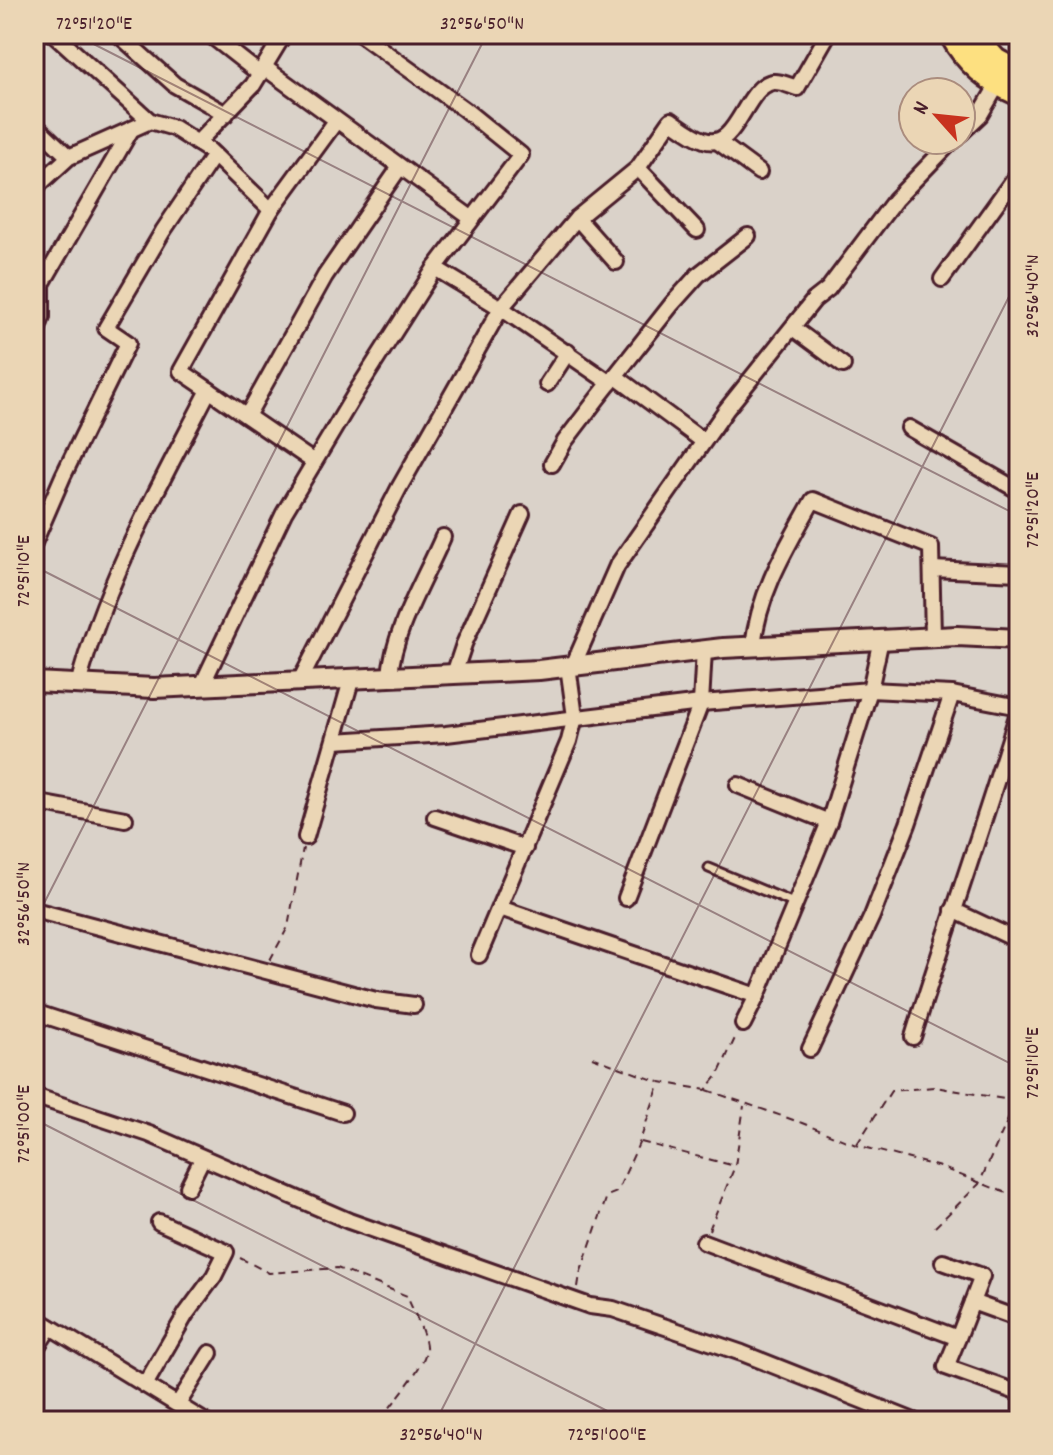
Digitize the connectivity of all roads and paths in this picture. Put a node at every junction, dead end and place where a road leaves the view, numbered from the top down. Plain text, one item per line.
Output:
1 (54, 34) edge
2 (118, 34) edge
3 (209, 34) edge
4 (284, 34) edge
5 (360, 34) edge
6 (828, 34) edge
7 (952, 34) edge
8 (970, 34) edge
9 (262, 71) junction
10 (1011, 75) edge
11 (226, 114) junction
12 (977, 118) edge
13 (150, 121) junction
14 (336, 121) junction
15 (34, 124) edge
16 (131, 130) junction
17 (717, 141) junction
18 (197, 143) junction
19 (214, 155) junction
20 (938, 156) edge
21 (69, 157) junction
22 (400, 167) junction
23 (638, 168) junction
24 (759, 172) dead end
25 (1019, 172) edge
26 (34, 189) edge
27 (271, 210) junction
28 (471, 218) junction
29 (577, 218) junction
30 (697, 230) dead end
31 (748, 236) dead end
32 (616, 262) dead end
33 (435, 268) junction
34 (942, 279) dead end
35 (501, 308) junction
36 (793, 328) junction
37 (34, 339) edge
38 (568, 352) junction
39 (843, 365) dead end
40 (612, 380) junction
41 (547, 384) dead end
42 (209, 390) junction
43 (247, 416) junction
44 (909, 428) dead end
45 (703, 441) junction
46 (314, 462) junction
47 (552, 464) dead end
48 (1019, 491) edge
49 (522, 514) dead end
50 (443, 537) dead end
51 (34, 543) edge
52 (932, 569) junction
53 (1019, 573) edge
54 (933, 637) junction
55 (881, 639) junction
56 (1019, 639) edge
57 (753, 646) junction
58 (704, 650) junction
59 (571, 666) junction
60 (454, 674) junction
61 (390, 676) junction
62 (352, 677) junction
63 (301, 679) junction
64 (34, 682) edge
65 (78, 685) junction
66 (202, 685) junction
67 (870, 690) junction
68 (952, 694) junction
69 (701, 703) junction
70 (1019, 708) edge
71 (575, 717) junction
72 (335, 741) junction
73 (738, 785) dead end
74 (34, 802) edge
75 (435, 817) dead end
76 (125, 819) dead end
77 (829, 822) junction
78 (306, 837) joint
79 (525, 848) junction
80 (709, 868) dead end
81 (626, 898) dead end
82 (796, 904) junction
83 (500, 908) junction
84 (34, 910) edge
85 (953, 910) junction
86 (1019, 941) edge
87 (479, 955) dead end
88 (264, 971) junction
89 (757, 996) junction
90 (414, 1005) dead end
91 (34, 1012) edge
92 (743, 1024) joint
93 (913, 1037) dead end
94 (810, 1049) dead end
95 (592, 1057) dead end
96 (1019, 1072) edge
97 (660, 1082) junction
98 (706, 1090) junction
99 (34, 1096) edge
100 (1010, 1100) junction
101 (744, 1104) junction
102 (1017, 1106) edge
103 (343, 1113) dead end
104 (640, 1141) junction
105 (856, 1145) junction
106 (202, 1159) junction
107 (735, 1166) junction
108 (979, 1184) junction
109 (188, 1187) dead end
110 (1019, 1198) edge
111 (159, 1222) dead end
112 (935, 1227) dead end
113 (704, 1242) joint
114 (226, 1252) junction
115 (943, 1262) dead end
116 (577, 1300) junction
117 (972, 1302) junction
118 (34, 1317) edge
119 (1019, 1319) edge
120 (50, 1327) junction
121 (958, 1338) junction
122 (34, 1351) edge
123 (210, 1353) dead end
124 (145, 1385) junction
125 (1019, 1393) edge
126 (178, 1404) junction
127 (204, 1421) edge
128 (380, 1421) edge
129 (914, 1421) edge

1 - 13 street
2 - 11 street
3 - 9 street
4 - 9 street
5 - 28 street
6 - 17 street
7 - 10 highway
8 - 10 highway
9 - 11 street
9 - 14 street
10 - 12 street
11 - 18 street
13 - 16 street
13 - 18 street
14 - 22 street
14 - 27 street
15 - 21 street
16 - 21 street
16 - 37 street
17 - 23 street
17 - 24 street
18 - 19 street
19 - 27 street
19 - 51 street
20 - 36 street
21 - 26 street
22 - 28 street
22 - 43 street
23 - 29 street
23 - 30 street
25 - 34 street
27 - 42 street
28 - 33 street
29 - 32 street
29 - 35 street
31 - 40 street
33 - 35 street
33 - 46 street
35 - 38 street
35 - 63 street
36 - 39 street
36 - 45 street
38 - 40 street
38 - 41 street
40 - 45 street
40 - 47 street
42 - 43 street
42 - 65 street
43 - 46 street
44 - 48 street
45 - 59 street
46 - 66 street
49 - 60 street
50 - 61 street
52 - 53 street
52 - 54 street
52 - 57 street
54 - 55 street
54 - 56 street
55 - 57 street
55 - 67 street
57 - 58 street
58 - 59 street
58 - 69 street
59 - 60 street
59 - 71 street
60 - 61 street
61 - 62 street
62 - 63 street
62 - 72 street
63 - 66 street
64 - 65 street
65 - 66 street
67 - 68 street
67 - 69 street
67 - 77 street
68 - 70 street
68 - 94 street
69 - 71 street
69 - 81 street
70 - 85 street
71 - 72 street
71 - 79 street
72 - 78 street
73 - 77 street
74 - 76 street
75 - 79 street
77 - 82 street
78 - 88 path
79 - 83 street
80 - 82 lane
82 - 89 street
83 - 87 street
83 - 89 street
84 - 88 street
85 - 86 street
85 - 93 street
88 - 90 street
89 - 92 street
91 - 103 street
92 - 98 path
95 - 97 path
96 - 100 path
97 - 98 path
97 - 104 path
98 - 101 path
99 - 106 street
100 - 102 path
100 - 105 path
101 - 105 path
101 - 107 path
102 - 108 path
104 - 107 path
104 - 116 path
105 - 108 path
106 - 109 street
106 - 116 street
107 - 113 path
108 - 110 path
108 - 112 path
111 - 114 street
113 - 121 street
114 - 124 street
114 - 128 path
115 - 117 street
116 - 129 street
117 - 119 street
117 - 121 street
118 - 120 street
120 - 122 street
120 - 124 street
121 - 125 street
123 - 126 street
124 - 126 street
126 - 127 street

